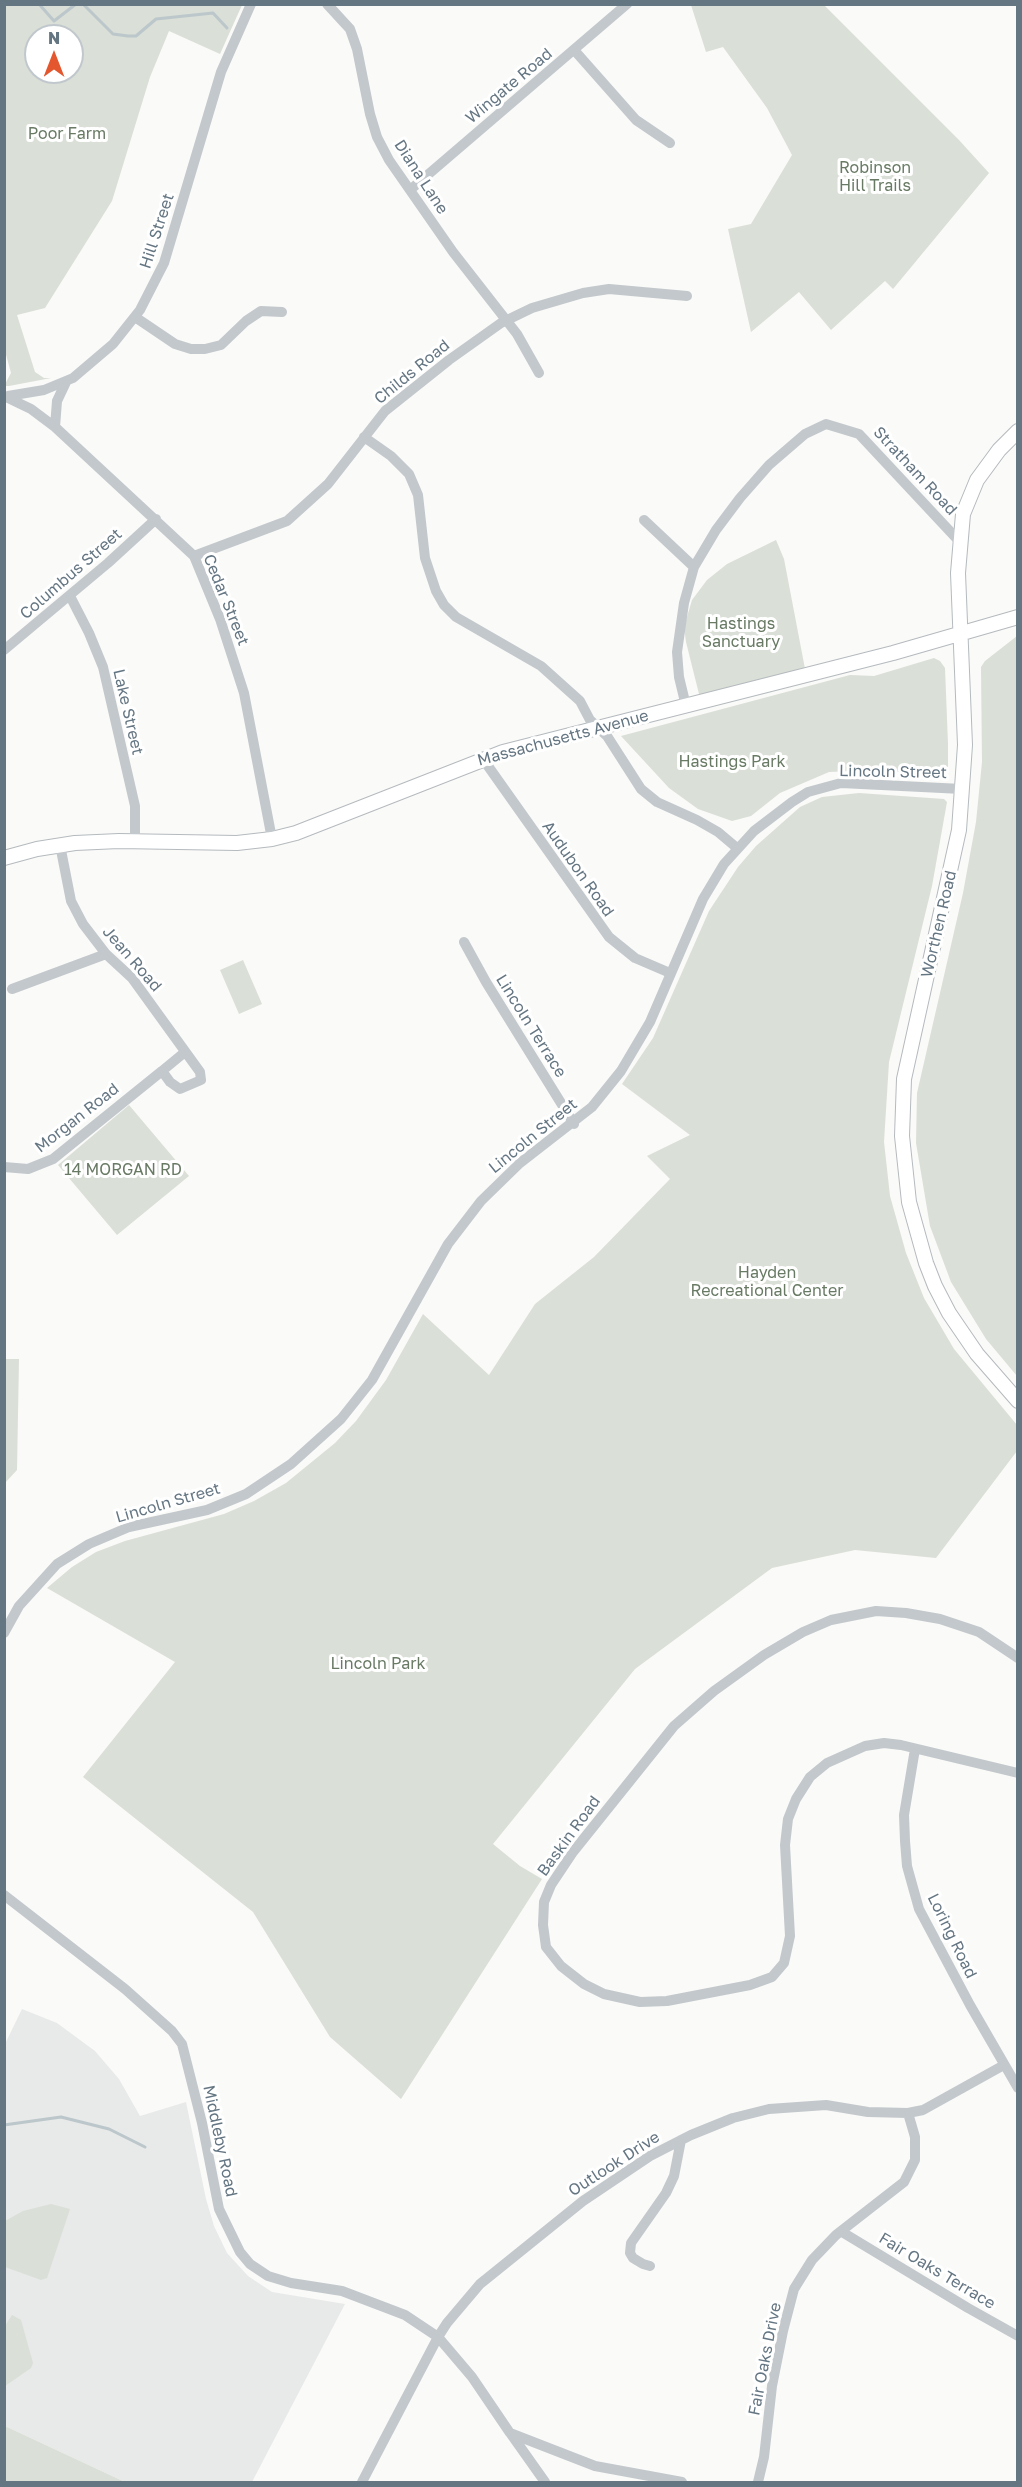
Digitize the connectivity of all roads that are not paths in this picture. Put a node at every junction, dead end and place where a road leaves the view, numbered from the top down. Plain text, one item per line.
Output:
1 (251, 4) edge
2 (327, 4) edge
3 (627, 4) edge
4 (575, 51) junction
5 (670, 143) dead end
6 (410, 190) junction
7 (687, 296) dead end
8 (282, 312) dead end
9 (135, 317) junction
10 (506, 321) junction
11 (539, 373) dead end
12 (66, 382) junction
13 (6, 396) edge
14 (55, 427) junction
15 (1017, 431) edge
16 (364, 437) junction
17 (156, 519) junction
18 (644, 520) dead end
19 (959, 541) junction
20 (195, 556) junction
21 (694, 567) junction
22 (70, 596) junction
23 (1017, 617) edge
24 (960, 633) junction
25 (4, 650) edge
26 (686, 706) junction
27 (598, 728) junction
28 (483, 759) junction
29 (962, 789) junction
30 (272, 839) junction
31 (135, 841) junction
32 (60, 844) junction
33 (737, 848) junction
34 (4, 858) edge
35 (464, 942) dead end
36 (106, 954) junction
37 (670, 973) junction
38 (12, 989) dead end
39 (185, 1052) junction
40 (162, 1071) junction
41 (574, 1124) junction
42 (4, 1167) edge
43 (1017, 1401) edge
44 (4, 1633) edge
45 (1017, 1658) edge
46 (915, 1749) junction
47 (1017, 1773) edge
48 (4, 1895) edge
49 (1004, 2066) junction
50 (1017, 2088) edge
51 (908, 2113) junction
52 (681, 2140) junction
53 (842, 2232) junction
54 (650, 2266) dead end
55 (1017, 2336) edge
56 (438, 2337) junction
57 (510, 2433) junction
58 (651, 2479) edge
59 (362, 2482) edge
60 (545, 2482) edge
61 (682, 2482) edge
62 (758, 2482) edge

1 - 9 street, Hill Street
2 - 6 street, Diana Lane
3 - 4 street, Wingate Road
4 - 5 street
4 - 6 street, Wingate Road
6 - 10 street, Diana Lane
7 - 10 street, Childs Road
8 - 9 street
9 - 12 street, Hill Street
10 - 11 street, Diana Lane
10 - 16 street, Childs Road
12 - 13 street, Hill Street
12 - 14 street
13 - 14 street, Cedar Street
14 - 17 street, Cedar Street
15 - 19 main road, Worthen Road
16 - 20 street, Childs Road
16 - 27 street
17 - 20 street, Cedar Street
17 - 22 street, Columbus Street
18 - 21 street
19 - 21 street, Stratham Road
19 - 24 main road, Worthen Road
20 - 30 street, Cedar Street
21 - 26 street
22 - 25 street, Columbus Street
22 - 31 street, Lake Street
23 - 24 main road, Massachusetts Avenue
24 - 26 main road, Massachusetts Avenue
24 - 29 main road, Worthen Road
26 - 27 main road, Massachusetts Avenue
27 - 28 main road, Massachusetts Avenue
27 - 33 street
28 - 30 main road, Massachusetts Avenue
28 - 37 street, Audubon Road
29 - 33 street, Lincoln Street
29 - 43 main road, Worthen Road
30 - 31 main road, Massachusetts Avenue
31 - 32 main road, Massachusetts Avenue
32 - 34 main road, Massachusetts Avenue
32 - 36 street, Jean Road
33 - 37 street, Lincoln Street
35 - 41 street, Lincoln Terrace
36 - 38 street
36 - 39 street, Jean Road
37 - 41 street, Lincoln Street
39 - 40 street
39 - 40 street, Jean Road
40 - 42 street, Morgan Road
41 - 44 street, Lincoln Street
45 - 46 street, Baskin Road
46 - 47 street, Baskin Road
46 - 49 street, Loring Road
48 - 56 street, Middleby Road
49 - 50 street, Loring Road
49 - 51 street, Outlook Drive
51 - 52 street, Outlook Drive
51 - 53 street, Fair Oaks Drive
52 - 54 street
52 - 56 street, Outlook Drive
53 - 55 street, Fair Oaks Terrace
53 - 62 street, Fair Oaks Drive
56 - 57 street, Middleby Road
56 - 59 street, Outlook Drive
57 - 58 street
57 - 60 street, Middleby Road
58 - 61 street

